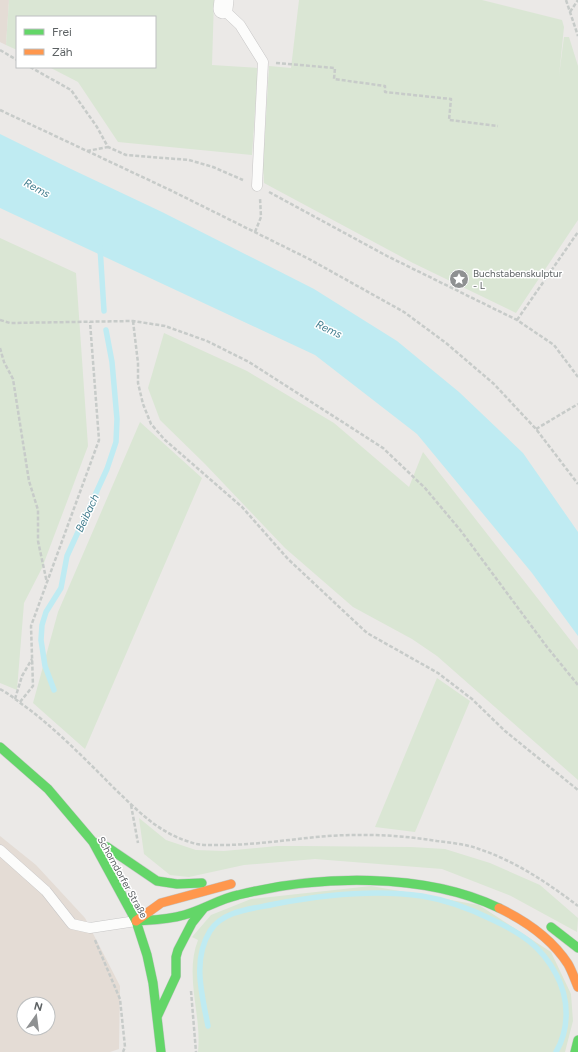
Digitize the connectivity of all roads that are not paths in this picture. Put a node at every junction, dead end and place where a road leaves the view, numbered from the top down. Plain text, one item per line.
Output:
1 (223, 4) edge
2 (257, 186) road end
3 (0, 747) edge
4 (93, 842) junction
5 (0, 850) edge
6 (332, 872) dead end
7 (373, 872) dead end
8 (240, 882) dead end
9 (225, 886) junction
10 (204, 908) junction
11 (136, 921) junction
12 (545, 923) dead end
13 (578, 948) edge
14 (578, 987) edge
15 (157, 1017) junction
16 (578, 1040) edge
17 (161, 1052) edge
18 (574, 1052) edge

1 - 2 lane
3 - 4 main road, Schorndorfer Straße
4 - 9 main road
4 - 11 main road, Schorndorfer Straße
5 - 11 lane
6 - 7 main road
8 - 9 main road
9 - 11 main road
10 - 11 main road
10 - 14 main road
10 - 15 main road
11 - 15 main road, Schorndorfer Straße
12 - 13 main road
15 - 17 main road, Schorndorfer Straße
16 - 18 main road

